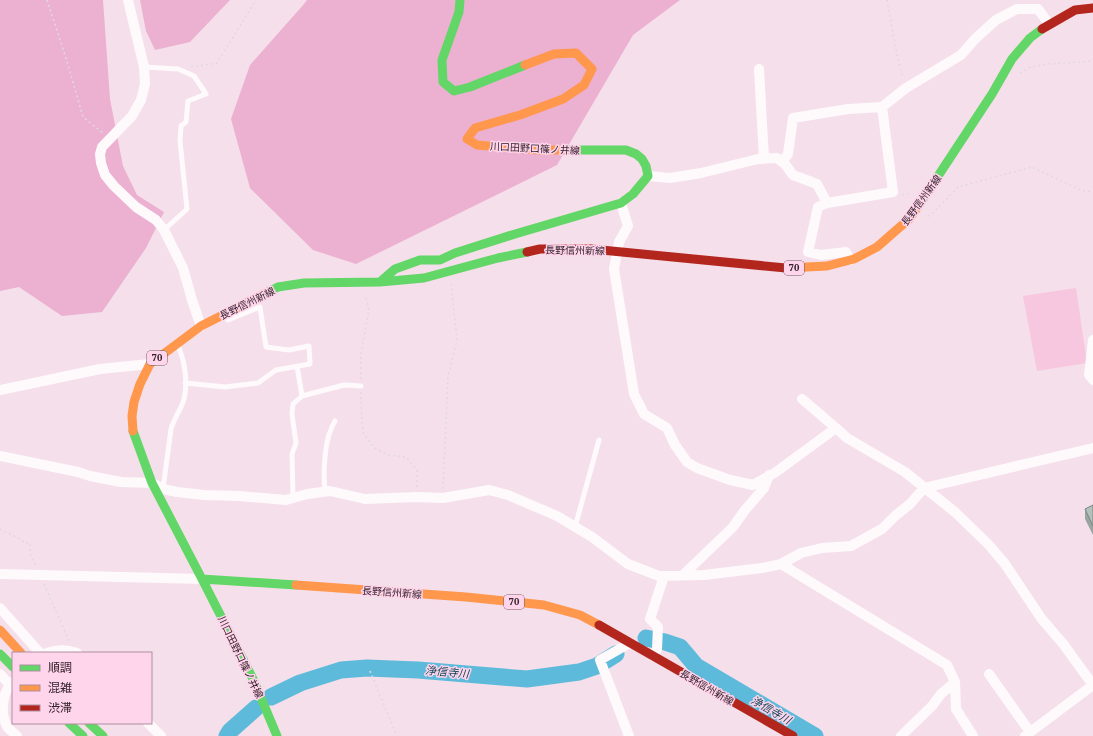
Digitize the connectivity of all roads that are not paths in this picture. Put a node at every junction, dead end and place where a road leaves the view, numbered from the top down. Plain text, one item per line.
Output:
1 (128, 0) edge
2 (460, 0) edge
3 (1093, 8) edge
4 (1050, 24) junction
5 (144, 68) junction
6 (760, 69) dead end
7 (882, 107) junction
8 (764, 159) junction
9 (782, 162) junction
10 (648, 176) junction
11 (621, 203) junction
12 (828, 203) junction
13 (164, 230) junction
14 (850, 260) junction
15 (380, 282) junction
16 (221, 315) junction
17 (201, 326) junction
18 (1093, 340) edge
19 (177, 344) junction
20 (150, 364) junction
21 (297, 366) junction
22 (1093, 380) edge
23 (185, 384) junction
24 (361, 386) road end
25 (0, 390) edge
26 (302, 396) junction
27 (802, 399) dead end
28 (335, 421) dead end
29 (836, 428) junction
30 (599, 440) dead end
31 (1093, 448) edge
32 (0, 456) edge
33 (769, 476) junction
34 (152, 483) junction
35 (924, 488) junction
36 (163, 489) junction
37 (325, 492) junction
38 (293, 498) junction
39 (575, 527) junction
40 (781, 564) junction
41 (0, 574) edge
42 (683, 575) junction
43 (664, 576) junction
44 (202, 579) junction
45 (0, 608) edge
46 (0, 630) edge
47 (630, 642) junction
48 (20, 652) edge
49 (39, 652) edge
50 (49, 652) edge
51 (75, 652) edge
52 (655, 653) junction
53 (0, 654) edge
54 (12, 666) edge
55 (0, 674) edge
56 (989, 674) dead end
57 (955, 682) junction
58 (11, 683) edge
59 (1093, 685) edge
60 (70, 724) edge
61 (90, 724) edge
62 (149, 724) edge
63 (1027, 734) edge
64 (18, 736) edge
65 (83, 736) edge
66 (103, 736) edge
67 (161, 736) edge
68 (277, 736) edge
69 (629, 736) edge
70 (793, 736) edge
71 (901, 736) edge
72 (973, 736) edge

1 - 5 street
2 - 10 main road, 川口田野口篠ノ井線
3 - 4 main road, 長野信州新線 / 70
4 - 7 street
4 - 14 main road, 長野信州新線 / 70
5 - 13 street
5 - 13 lane
6 - 8 street
7 - 9 street
7 - 12 street
8 - 9 street
8 - 10 street
9 - 12 street
10 - 11 main road
11 - 15 main road
11 - 33 street
12 - 14 street
13 - 17 street
14 - 15 main road, 長野信州新線 / 70
15 - 16 main road, 長野信州新線 / 70
16 - 17 main road, 長野信州新線 / 70
16 - 21 lane
17 - 19 main road, 長野信州新線 / 70
18 - 22 street
19 - 20 main road, 長野信州新線 / 70
19 - 23 lane
20 - 25 street
20 - 34 main road, 長野信州新線 / 70
21 - 23 lane
21 - 26 lane
23 - 36 lane
24 - 26 lane
26 - 38 lane
27 - 29 street
28 - 37 lane
29 - 33 street
29 - 35 street
30 - 39 lane
31 - 35 street
32 - 34 street
33 - 42 street
34 - 36 street
34 - 44 main road, 長野信州新線 / 70
35 - 40 street
35 - 59 street
36 - 38 street
37 - 38 street
37 - 39 street
39 - 43 street
40 - 42 street
40 - 57 street
41 - 44 street
42 - 43 street
43 - 52 street
44 - 47 main road, 長野信州新線 / 70
44 - 68 main road, 川口田野口篠ノ井線
45 - 49 street
46 - 48 main road
47 - 52 main road, 長野信州新線 / 70
47 - 69 street
50 - 51 street
52 - 70 main road, 長野信州新線 / 70
53 - 54 main road
55 - 58 street
56 - 63 street
57 - 71 street
57 - 72 street
58 - 64 street
59 - 63 street
60 - 65 main road
61 - 66 main road
62 - 67 street

